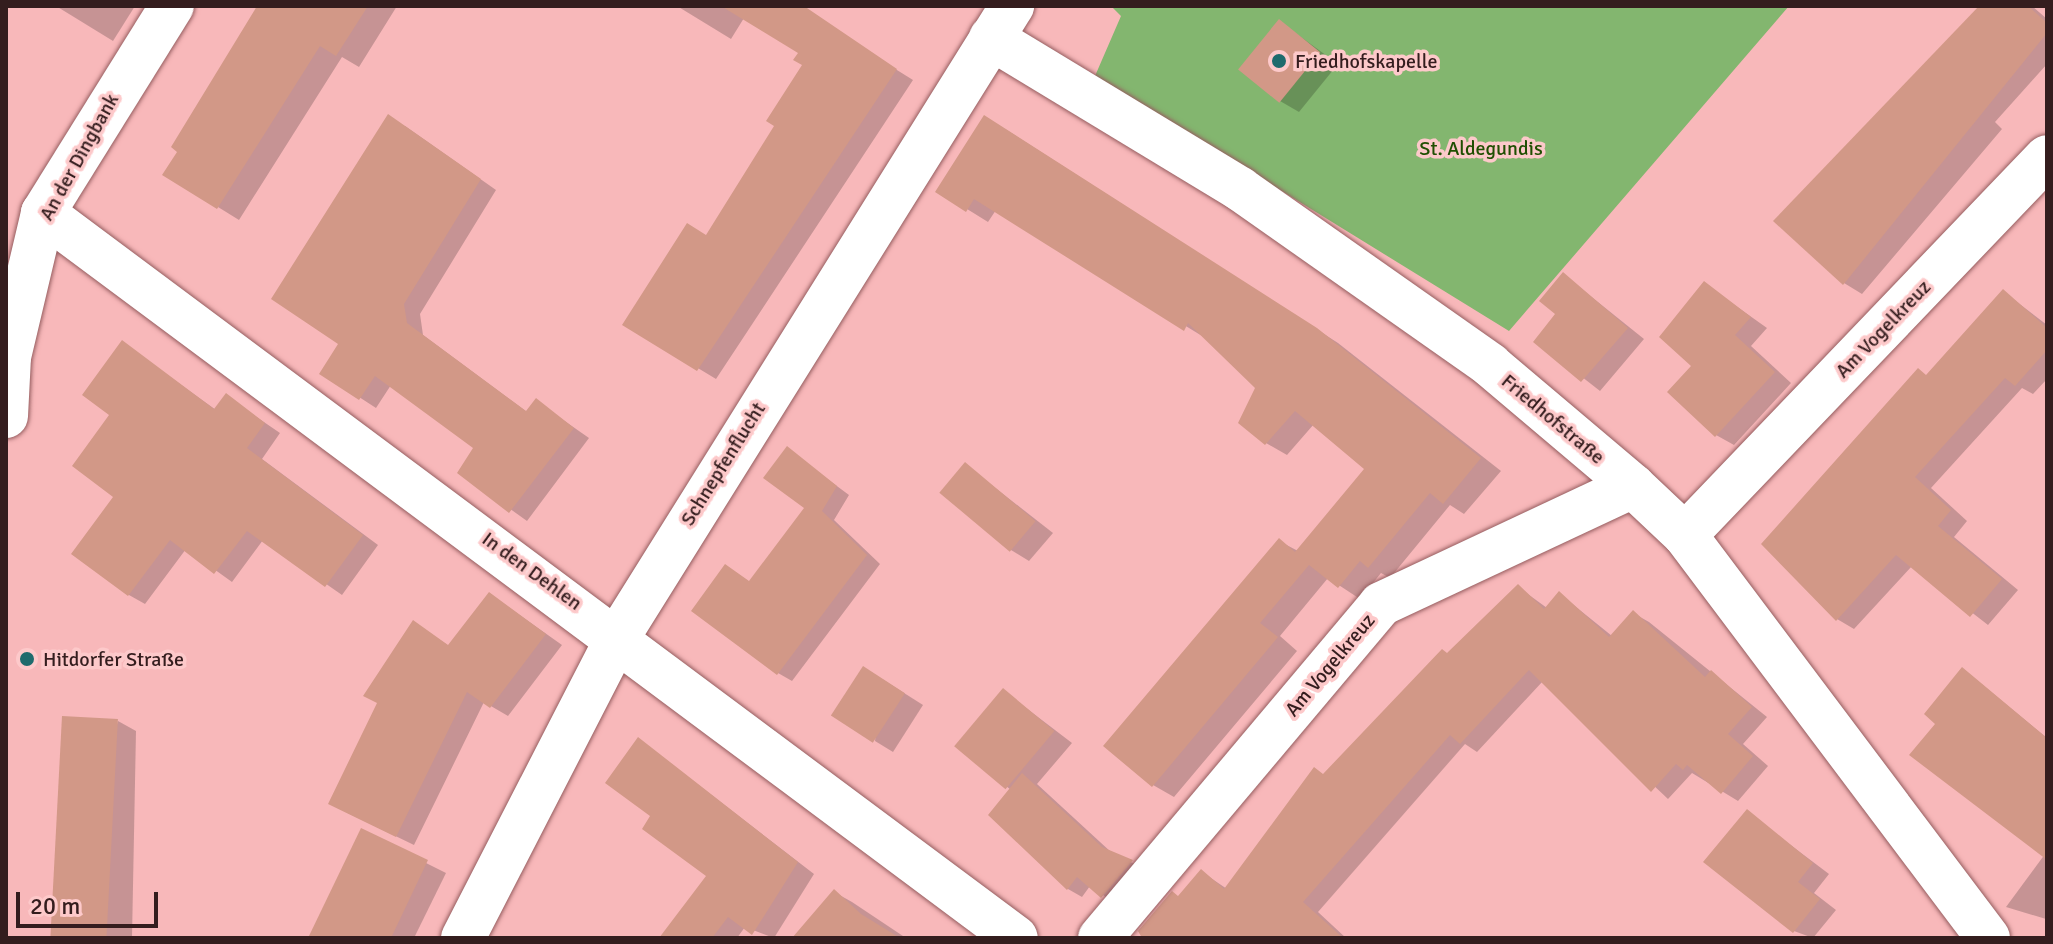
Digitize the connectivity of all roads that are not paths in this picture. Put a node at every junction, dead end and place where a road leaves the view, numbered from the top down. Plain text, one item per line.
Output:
1 (172, 6) edge
2 (1002, 22) edge
3 (2047, 157) edge
4 (43, 213) junction
5 (6, 416) edge
6 (1633, 486) junction
7 (1685, 535) junction
8 (619, 635) junction
9 (463, 938) edge
10 (1016, 938) edge
11 (1100, 938) edge
12 (1988, 938) edge

1 - 4 street, An der Dingbank
2 - 6 street, Friedhofstraße
2 - 8 street, Schnepfenflucht
3 - 7 street, Am Vogelkreuz
4 - 5 street, An der Dingbank
4 - 8 street, In den Dehlen
6 - 7 street, Friedhofstraße
6 - 11 street, Am Vogelkreuz
7 - 12 street, Friedhofstraße
8 - 9 street, Schnepfenflucht
8 - 10 street, In den Dehlen

